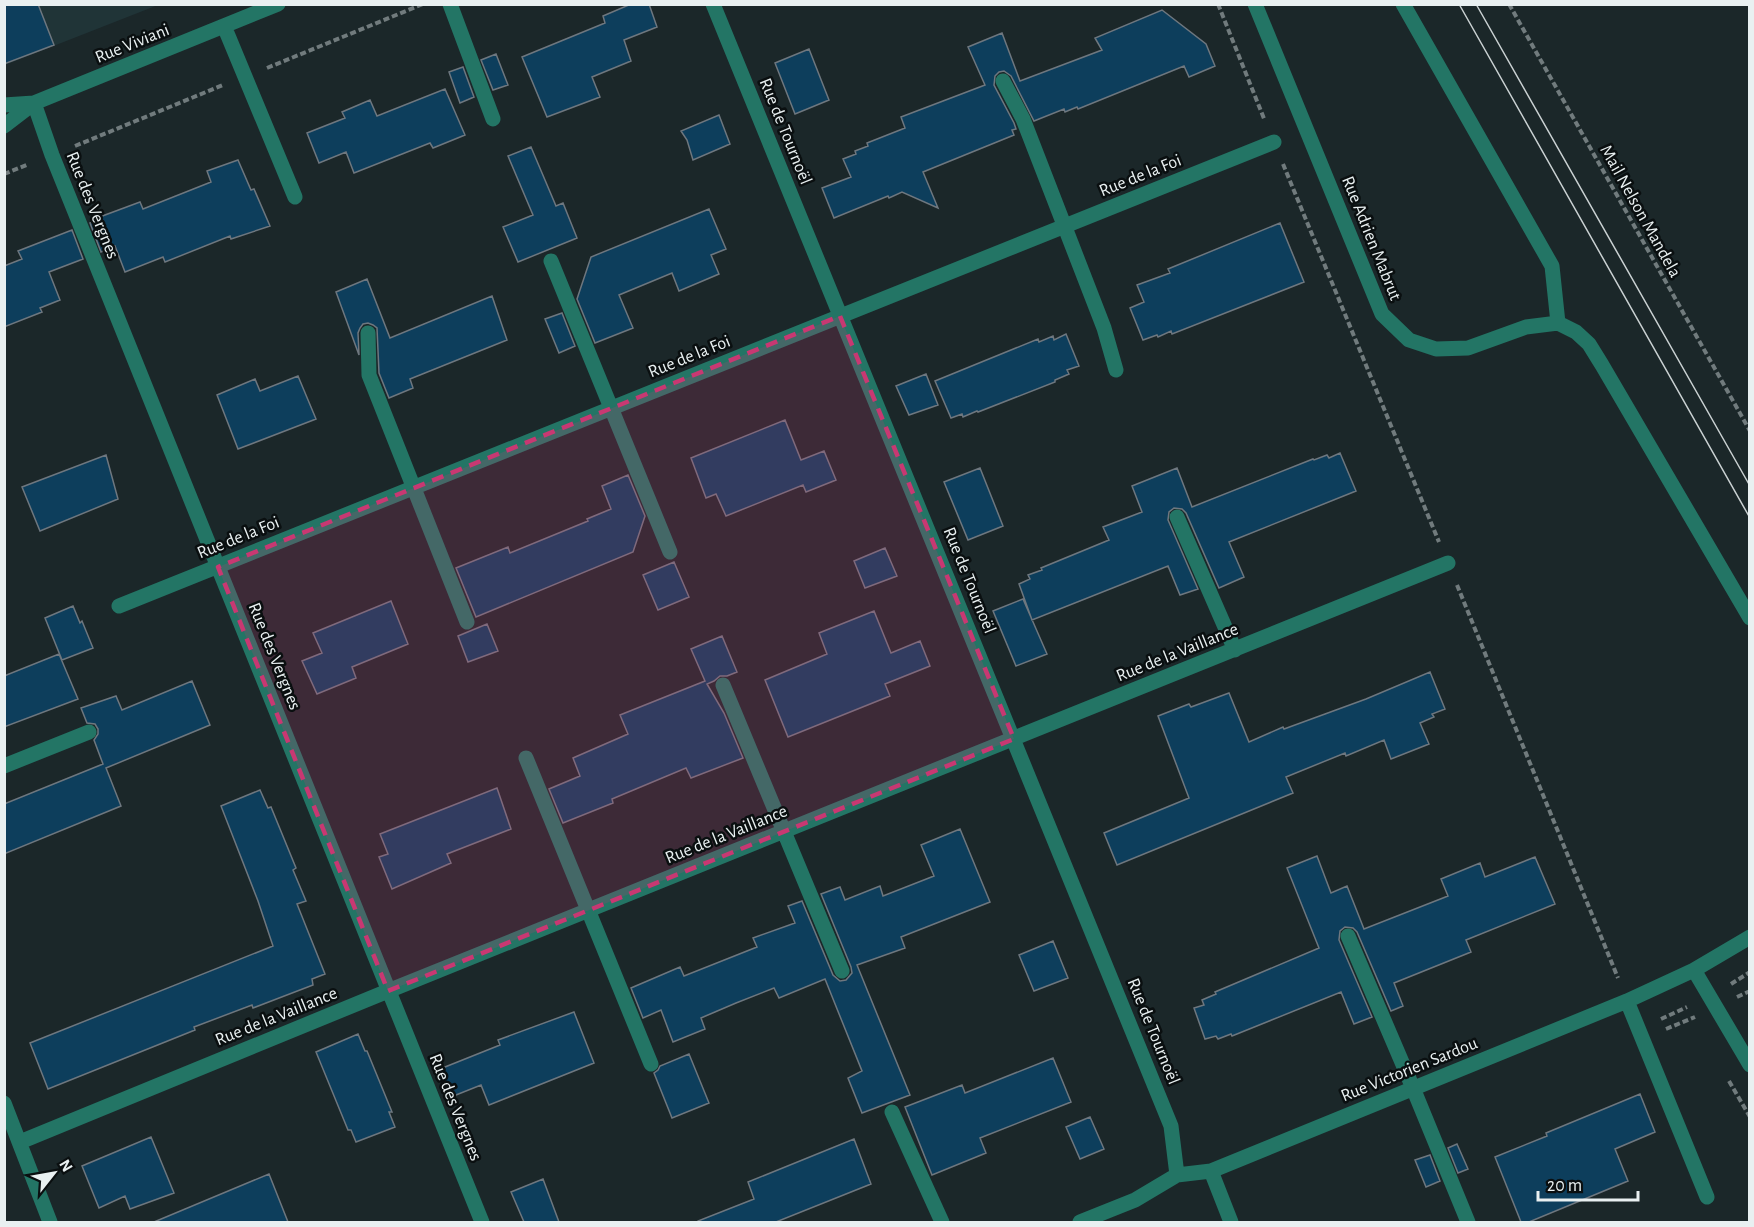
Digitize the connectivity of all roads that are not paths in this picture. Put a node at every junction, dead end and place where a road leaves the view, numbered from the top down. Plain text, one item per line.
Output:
1 (278, 4) edge
2 (450, 4) edge
3 (713, 4) edge
4 (1255, 4) edge
5 (1403, 4) edge
6 (224, 26) junction
7 (1003, 81) dead end
8 (34, 103) junction
9 (4, 105) edge
10 (493, 119) dead end
11 (4, 126) edge
12 (1274, 142) road end
13 (295, 197) dead end
14 (1064, 226) junction
15 (551, 261) dead end
16 (840, 316) junction
17 (1558, 323) junction
18 (368, 333) dead end
19 (1116, 370) dead end
20 (612, 408) junction
21 (413, 488) junction
22 (1177, 516) dead end
23 (670, 552) dead end
24 (1448, 563) road end
25 (218, 567) junction
26 (119, 606) dead end
27 (1749, 618) edge
28 (467, 622) dead end
29 (1235, 650) junction
30 (723, 685) dead end
31 (89, 732) dead end
32 (1014, 739) junction
33 (526, 758) dead end
34 (4, 766) edge
35 (784, 832) junction
36 (589, 910) junction
37 (1348, 936) dead end
38 (1749, 937) edge
39 (1694, 970) junction
40 (842, 971) dead end
41 (388, 991) junction
42 (1627, 1001) junction
43 (651, 1064) dead end
44 (1749, 1065) edge
45 (1413, 1088) junction
46 (4, 1103) edge
47 (892, 1112) dead end
48 (20, 1143) junction
49 (1211, 1171) junction
50 (1176, 1175) junction
51 (1707, 1197) dead end
52 (50, 1222) edge
53 (482, 1222) edge
54 (942, 1222) edge
55 (1080, 1222) edge
56 (1231, 1222) edge
57 (1468, 1222) edge

1 - 6 street, Rue Viviani
2 - 10 street
3 - 16 street, Rue de Tournoël
4 - 17 street, Rue Adrien Mabrut
5 - 17 street
6 - 8 street, Rue Viviani
6 - 13 street
7 - 14 street
8 - 9 street, Rue Viviani
8 - 11 street, Rue Viviani
8 - 25 street, Rue des Vergnes
12 - 14 street, Rue de la Foi
14 - 16 street, Rue de la Foi
14 - 19 street
15 - 20 street
16 - 20 street, Rue de la Foi
16 - 32 street, Rue de Tournoël
17 - 27 street
18 - 21 street
20 - 21 street, Rue de la Foi
20 - 23 street
21 - 25 street, Rue de la Foi
21 - 28 street
22 - 29 street
24 - 29 street, Rue de la Vaillance
25 - 26 street, Rue de la Foi
25 - 41 street, Rue des Vergnes
29 - 32 street, Rue de la Vaillance
30 - 35 street
31 - 34 street
32 - 35 street, Rue de la Vaillance
32 - 50 street, Rue de Tournoël
33 - 36 street
35 - 36 street, Rue de la Vaillance
35 - 40 street
36 - 41 street, Rue de la Vaillance
36 - 43 street
37 - 45 street
38 - 39 street, Rue Victorien Sardou
39 - 42 street, Rue Victorien Sardou
39 - 44 street
41 - 48 street, Rue de la Vaillance
41 - 53 street, Rue des Vergnes
42 - 45 street, Rue Victorien Sardou
42 - 51 street
45 - 49 street, Rue Victorien Sardou
45 - 57 street
46 - 48 street
47 - 54 street
48 - 52 street
49 - 50 street, Rue Victorien Sardou
49 - 56 street
50 - 55 street, Rue Victorien Sardou

